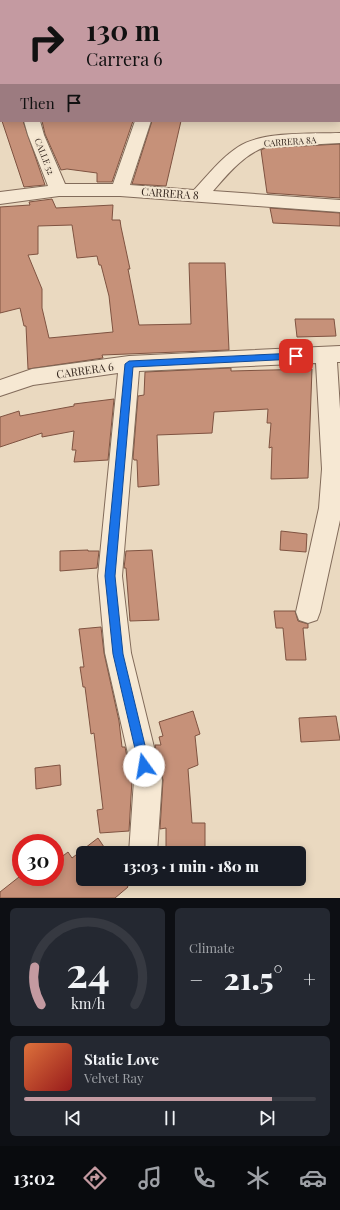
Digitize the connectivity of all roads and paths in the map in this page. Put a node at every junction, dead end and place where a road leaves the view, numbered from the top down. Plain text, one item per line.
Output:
1 (32, 122) edge
2 (143, 122) edge
3 (340, 138) edge
4 (59, 190) junction
5 (120, 190) junction
6 (199, 194) junction
7 (0, 198) edge
8 (340, 206) edge
9 (333, 354) edge
10 (129, 364) junction
11 (0, 388) edge
12 (308, 612) dead end
13 (143, 846) edge

1 - 4 street, CALLE 52
2 - 5 street
3 - 6 street, CARRERA 8A
4 - 5 street, CARRERA 8
4 - 7 street, CARRERA 8
5 - 6 street, CARRERA 8
6 - 8 street, CARRERA 8
9 - 10 street, CARRERA 6
9 - 12 street
10 - 11 street, CARRERA 6
10 - 13 street

